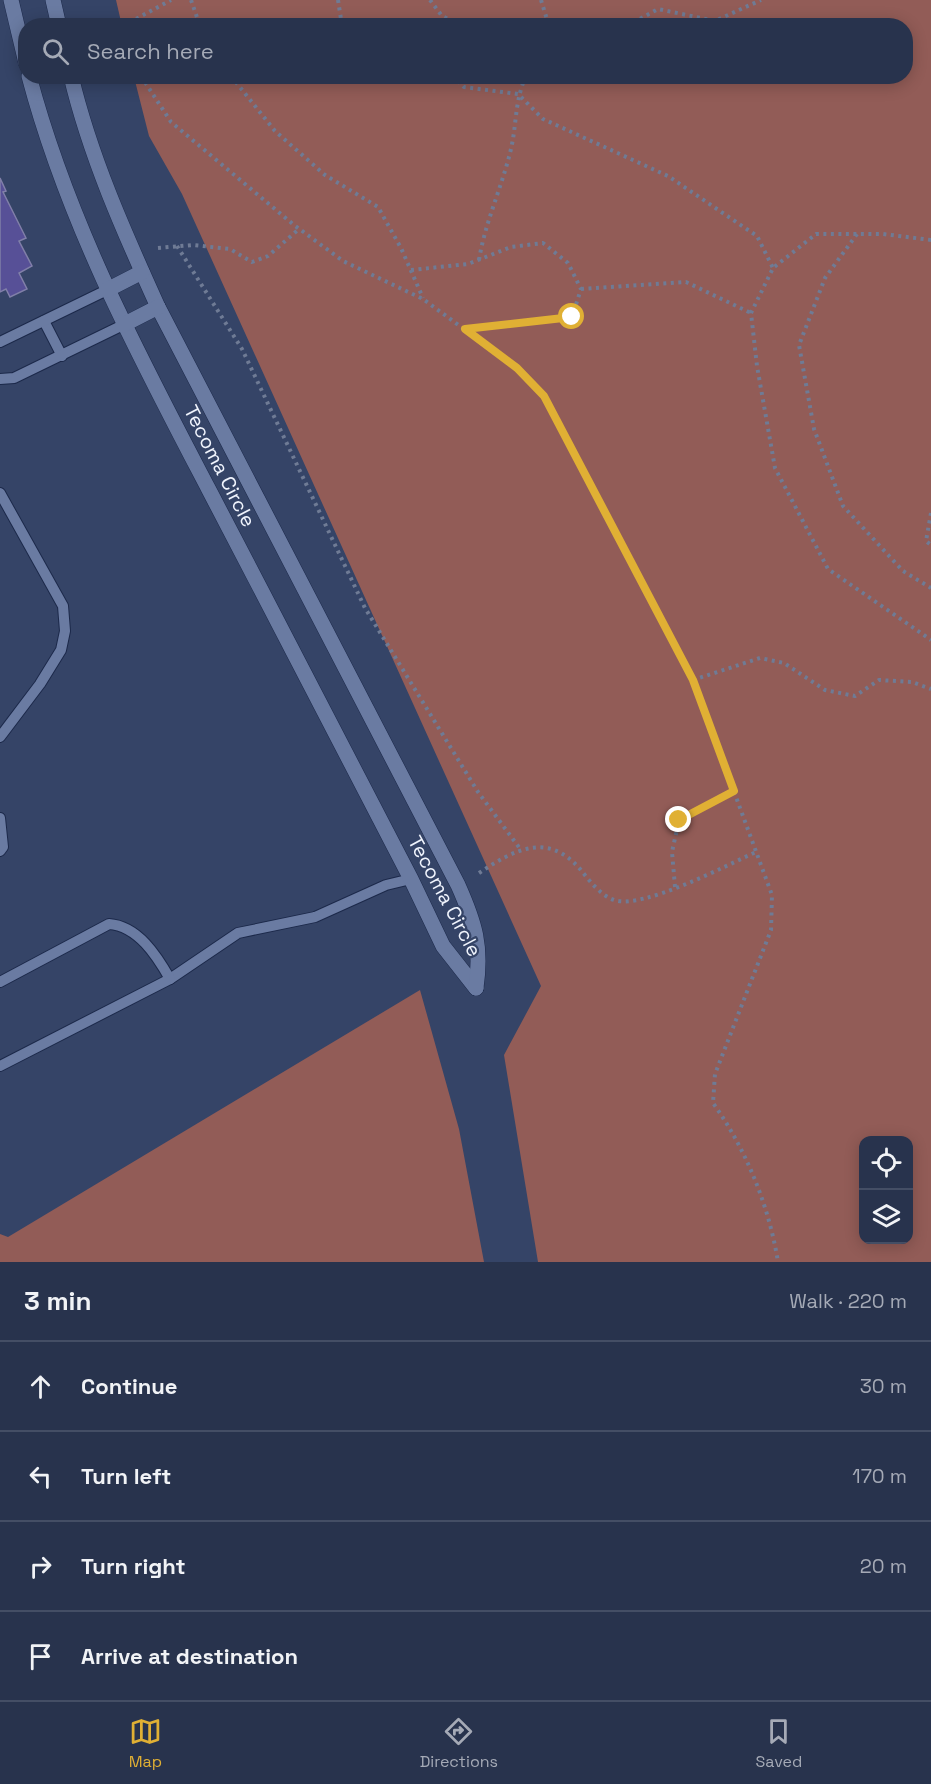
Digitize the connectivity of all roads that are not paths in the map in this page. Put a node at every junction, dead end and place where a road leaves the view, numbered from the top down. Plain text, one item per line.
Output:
1 (11, 0) edge
2 (53, 0) edge
3 (57, 18) edge
4 (18, 29) edge
5 (31, 84) edge
6 (73, 84) edge
7 (142, 272) junction
8 (108, 290) junction
9 (158, 307) junction
10 (44, 321) junction
11 (123, 325) junction
12 (0, 342) edge
13 (62, 356) junction
14 (0, 379) edge
15 (0, 493) edge
16 (0, 737) edge
17 (0, 818) edge
18 (0, 851) edge
19 (411, 879) junction
20 (170, 979) junction
21 (0, 982) edge
22 (0, 1066) edge

1 - 4 street
2 - 3 street
5 - 8 street, Tecoma Circle
6 - 7 street, Tecoma Circle
7 - 8 street
7 - 9 street, Tecoma Circle
8 - 10 lane
8 - 11 street, Tecoma Circle
9 - 11 street
9 - 19 street, Tecoma Circle
10 - 12 lane
10 - 13 lane
11 - 13 lane
11 - 19 street, Tecoma Circle
13 - 14 lane
15 - 16 lane
17 - 18 lane
19 - 20 lane
20 - 21 lane
20 - 22 lane

